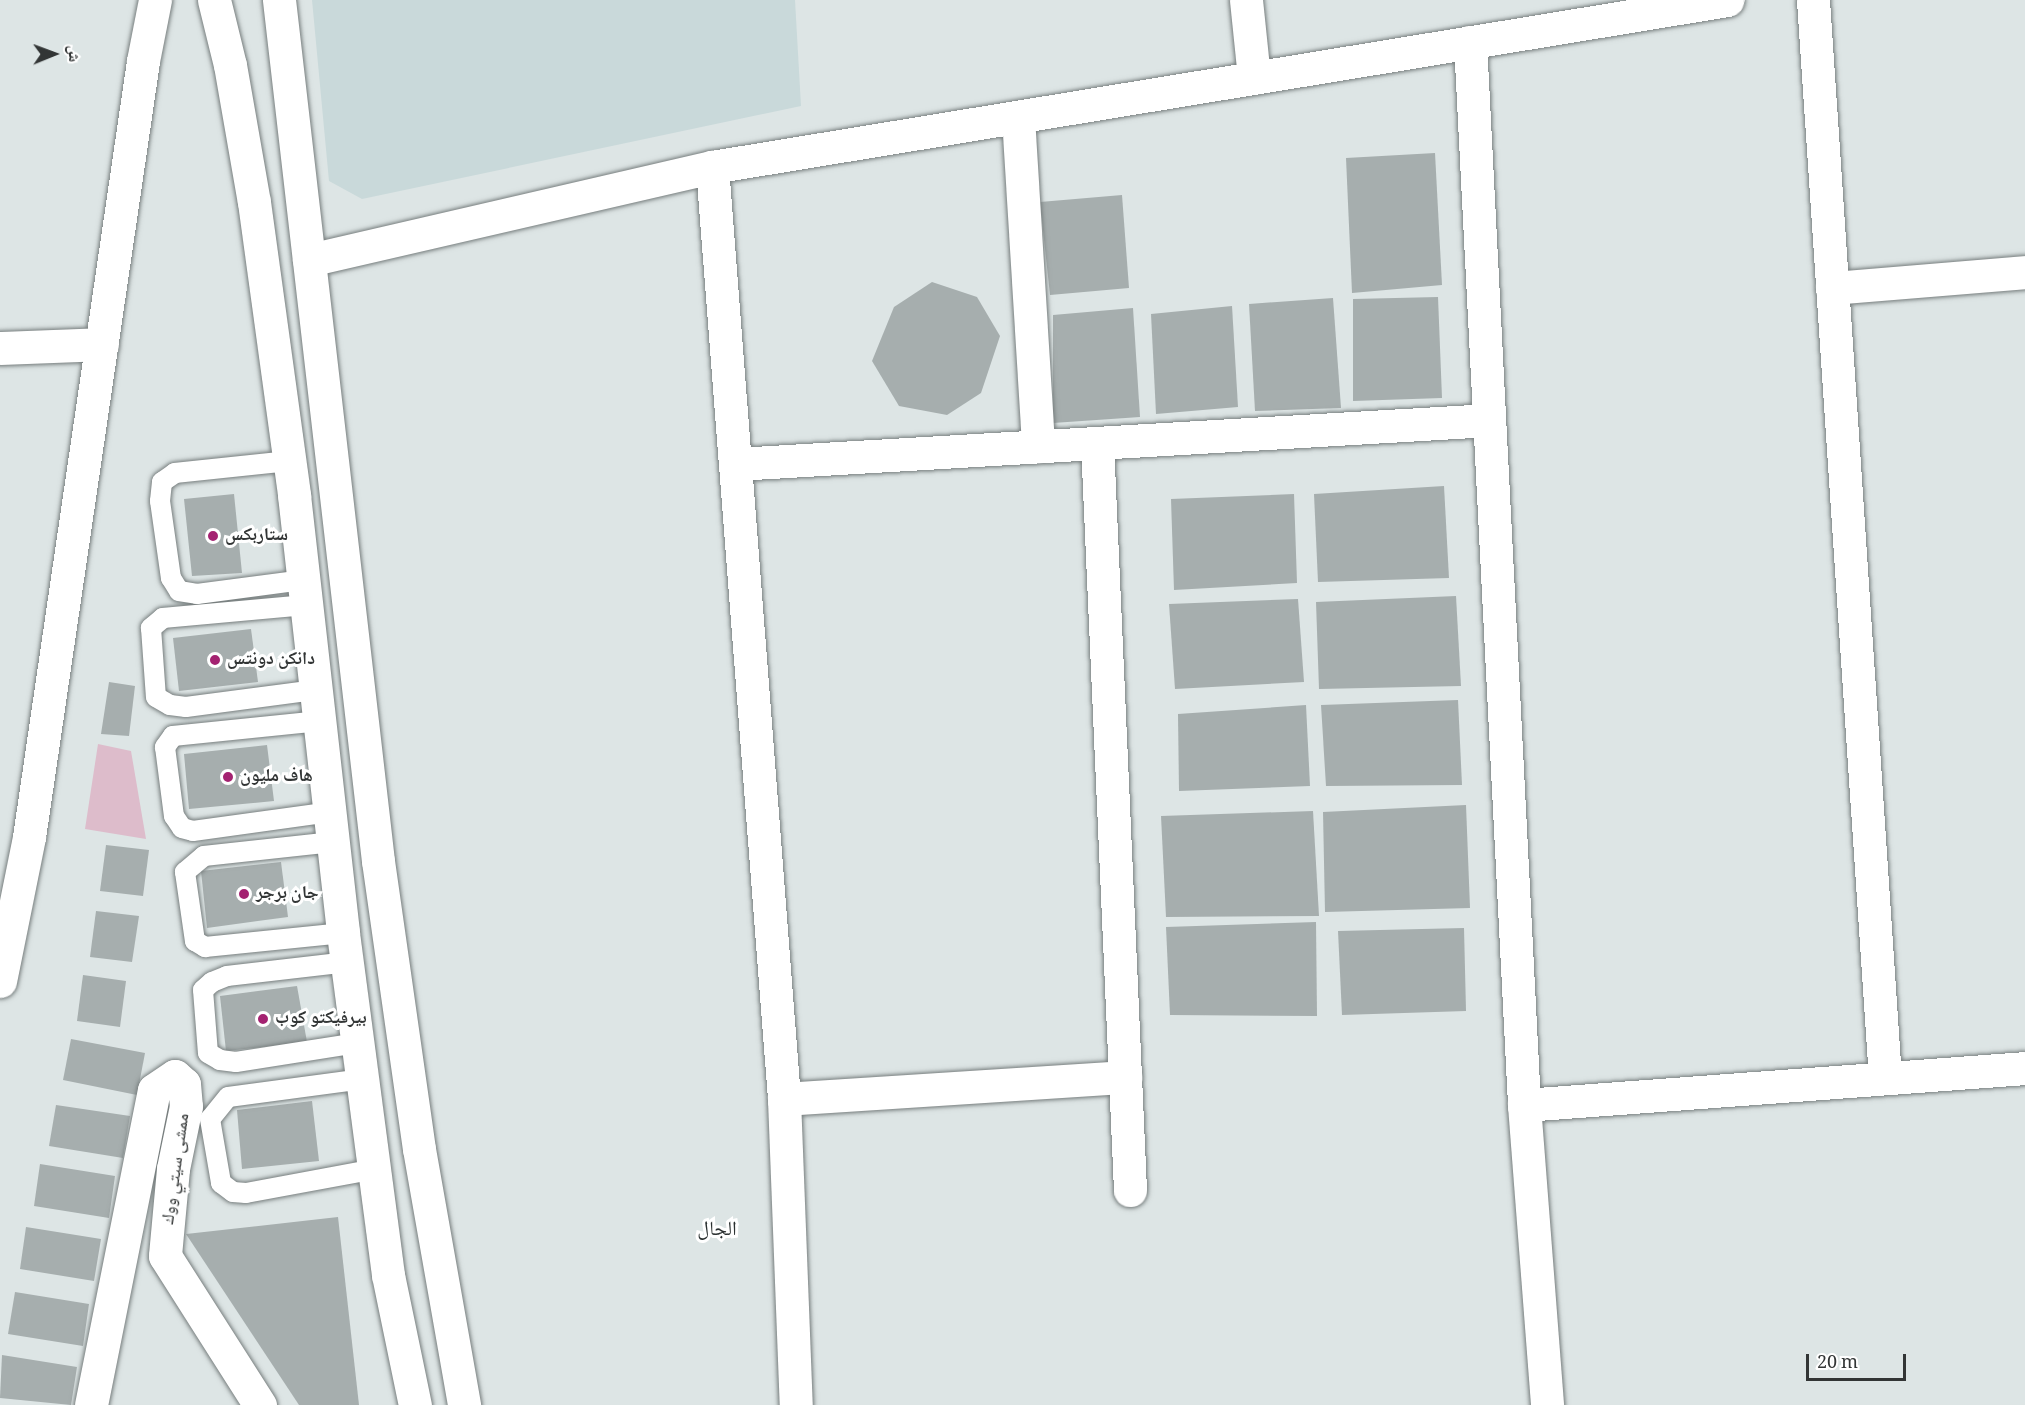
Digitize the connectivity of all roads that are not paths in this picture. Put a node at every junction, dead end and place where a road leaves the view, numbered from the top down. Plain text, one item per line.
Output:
1 (155, 0) edge
2 (214, 0) edge
3 (279, 0) edge
4 (1246, 0) edge
5 (1726, 0) edge
6 (1813, 0) edge
7 (1470, 42) junction
8 (1254, 78) junction
9 (1018, 117) junction
10 (712, 166) junction
11 (309, 260) junction
12 (2025, 272) edge
13 (1832, 288) junction
14 (102, 344) junction
15 (0, 348) edge
16 (1489, 420) junction
17 (1097, 443) junction
18 (1038, 446) junction
19 (289, 461) junction
20 (736, 464) junction
21 (305, 592) junction
22 (318, 705) junction
23 (331, 827) junction
24 (346, 947) junction
25 (0, 981) edge
26 (357, 1043) junction
27 (2025, 1068) edge
28 (1125, 1077) junction
29 (1885, 1078) junction
30 (363, 1079) junction
31 (784, 1099) junction
32 (1524, 1104) junction
33 (375, 1170) junction
34 (1130, 1190) dead end
35 (91, 1405) edge
36 (260, 1405) edge
37 (415, 1405) edge
38 (464, 1405) edge
39 (796, 1405) edge
40 (1547, 1405) edge

1 - 14 street
2 - 19 street
3 - 11 street
4 - 8 street
5 - 7 street
6 - 13 street
7 - 8 street
7 - 16 street
8 - 9 street
9 - 10 street
9 - 18 street
10 - 11 street
10 - 20 street
11 - 38 street
12 - 13 street
13 - 29 street
14 - 15 street
14 - 25 street
16 - 17 street
16 - 32 street
17 - 18 street
17 - 28 street
18 - 20 street
19 - 21 street
19 - 21 lane
20 - 31 street
21 - 22 street
21 - 22 lane
22 - 23 street
22 - 23 lane
23 - 24 street
23 - 24 lane
24 - 26 street
24 - 26 lane
26 - 30 street
27 - 29 street
28 - 31 street
28 - 34 street
29 - 32 street
30 - 33 street
30 - 33 lane
31 - 39 street
32 - 40 street
33 - 37 street
35 - 36 street, ممشى سيتي ووك

